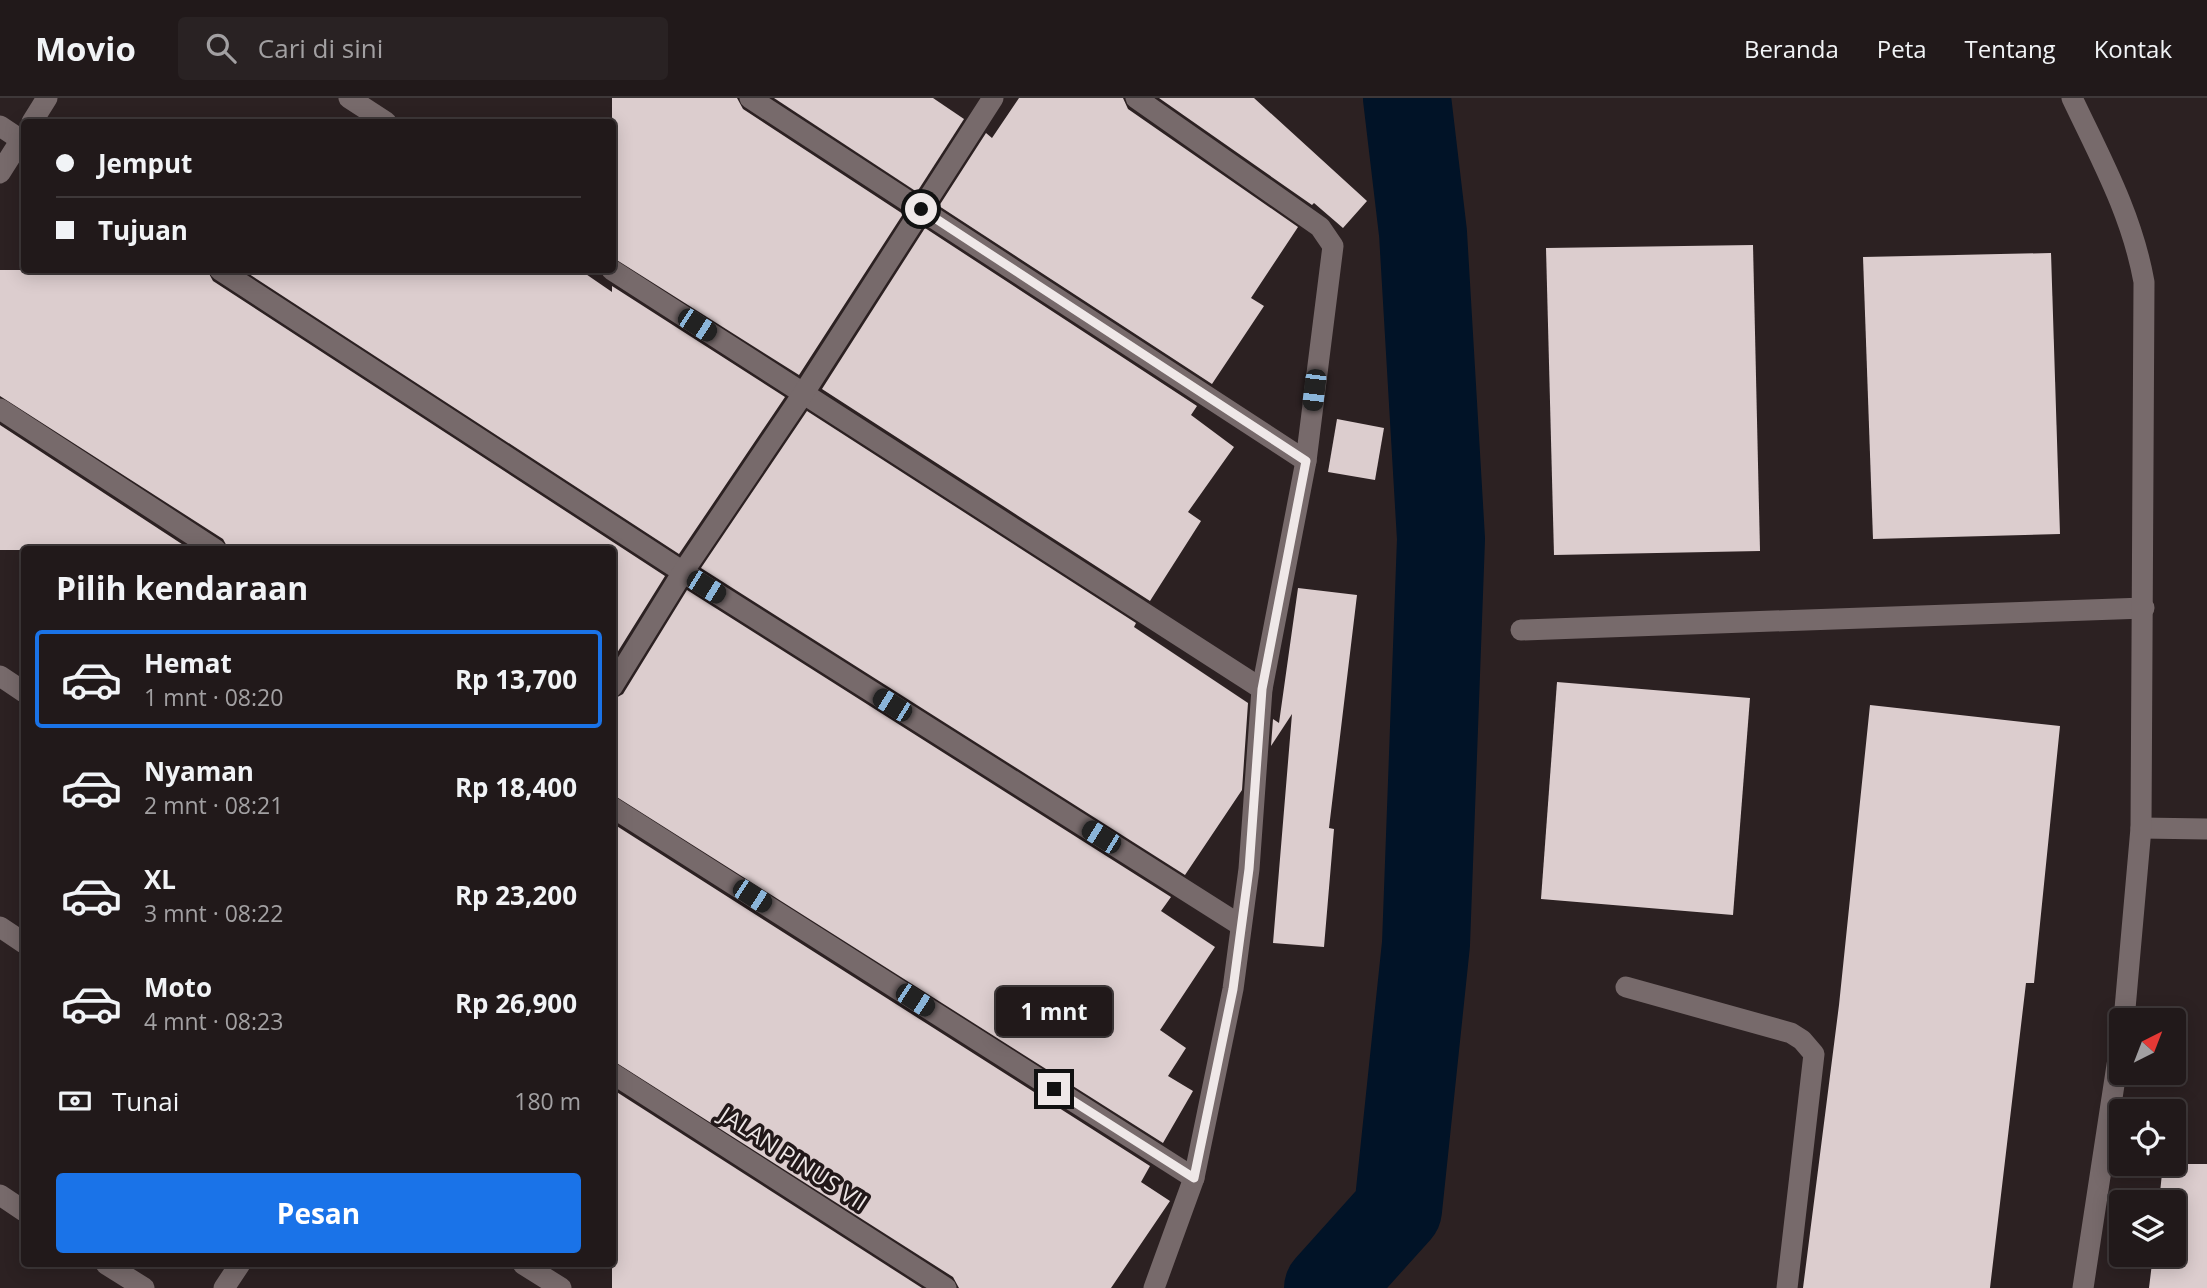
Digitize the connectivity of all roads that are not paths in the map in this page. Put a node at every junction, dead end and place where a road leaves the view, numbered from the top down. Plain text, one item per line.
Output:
1 (47, 98) edge
2 (349, 98) edge
3 (750, 98) edge
4 (993, 98) edge
5 (1136, 98) edge
6 (2072, 98) edge
7 (35, 119) edge
8 (381, 119) edge
9 (0, 126) edge
10 (21, 133) edge
11 (21, 142) edge
12 (0, 173) edge
13 (921, 209) junction
14 (225, 273) edge
15 (616, 273) edge
16 (803, 394) junction
17 (0, 409) edge
18 (1306, 461) junction
19 (210, 546) edge
20 (683, 572) junction
21 (2144, 608) junction
22 (1521, 630) dead end
23 (0, 676) edge
24 (616, 681) edge
25 (1262, 689) junction
26 (21, 690) edge
27 (616, 810) edge
28 (2141, 828) junction
29 (2207, 829) edge
30 (1240, 925) junction
31 (0, 927) edge
32 (21, 941) edge
33 (1626, 987) dead end
34 (2125, 1008) edge
35 (616, 1076) edge
36 (2114, 1085) edge
37 (1194, 1178) junction
38 (0, 1195) edge
39 (21, 1209) edge
40 (111, 1267) edge
41 (238, 1267) edge
42 (528, 1267) edge
43 (144, 1288) edge
44 (224, 1288) edge
45 (561, 1288) edge
46 (946, 1288) edge
47 (1154, 1288) edge
48 (1787, 1288) edge
49 (2083, 1288) edge

1 - 7 street
2 - 8 street
3 - 13 street
4 - 13 street
5 - 18 street
6 - 21 street
9 - 10 street
11 - 12 street
13 - 16 street
13 - 18 street
14 - 20 street
15 - 16 street
16 - 20 street
16 - 25 street
17 - 19 street
18 - 25 street
20 - 24 street
20 - 30 street
21 - 22 street
21 - 28 street
23 - 26 street
25 - 30 street
27 - 37 street
28 - 29 street
28 - 34 street
30 - 37 street
31 - 32 street
33 - 48 street
35 - 46 street, JALAN PINUS VII
36 - 49 street
37 - 47 street
38 - 39 street
40 - 43 street
41 - 44 street
42 - 45 street

